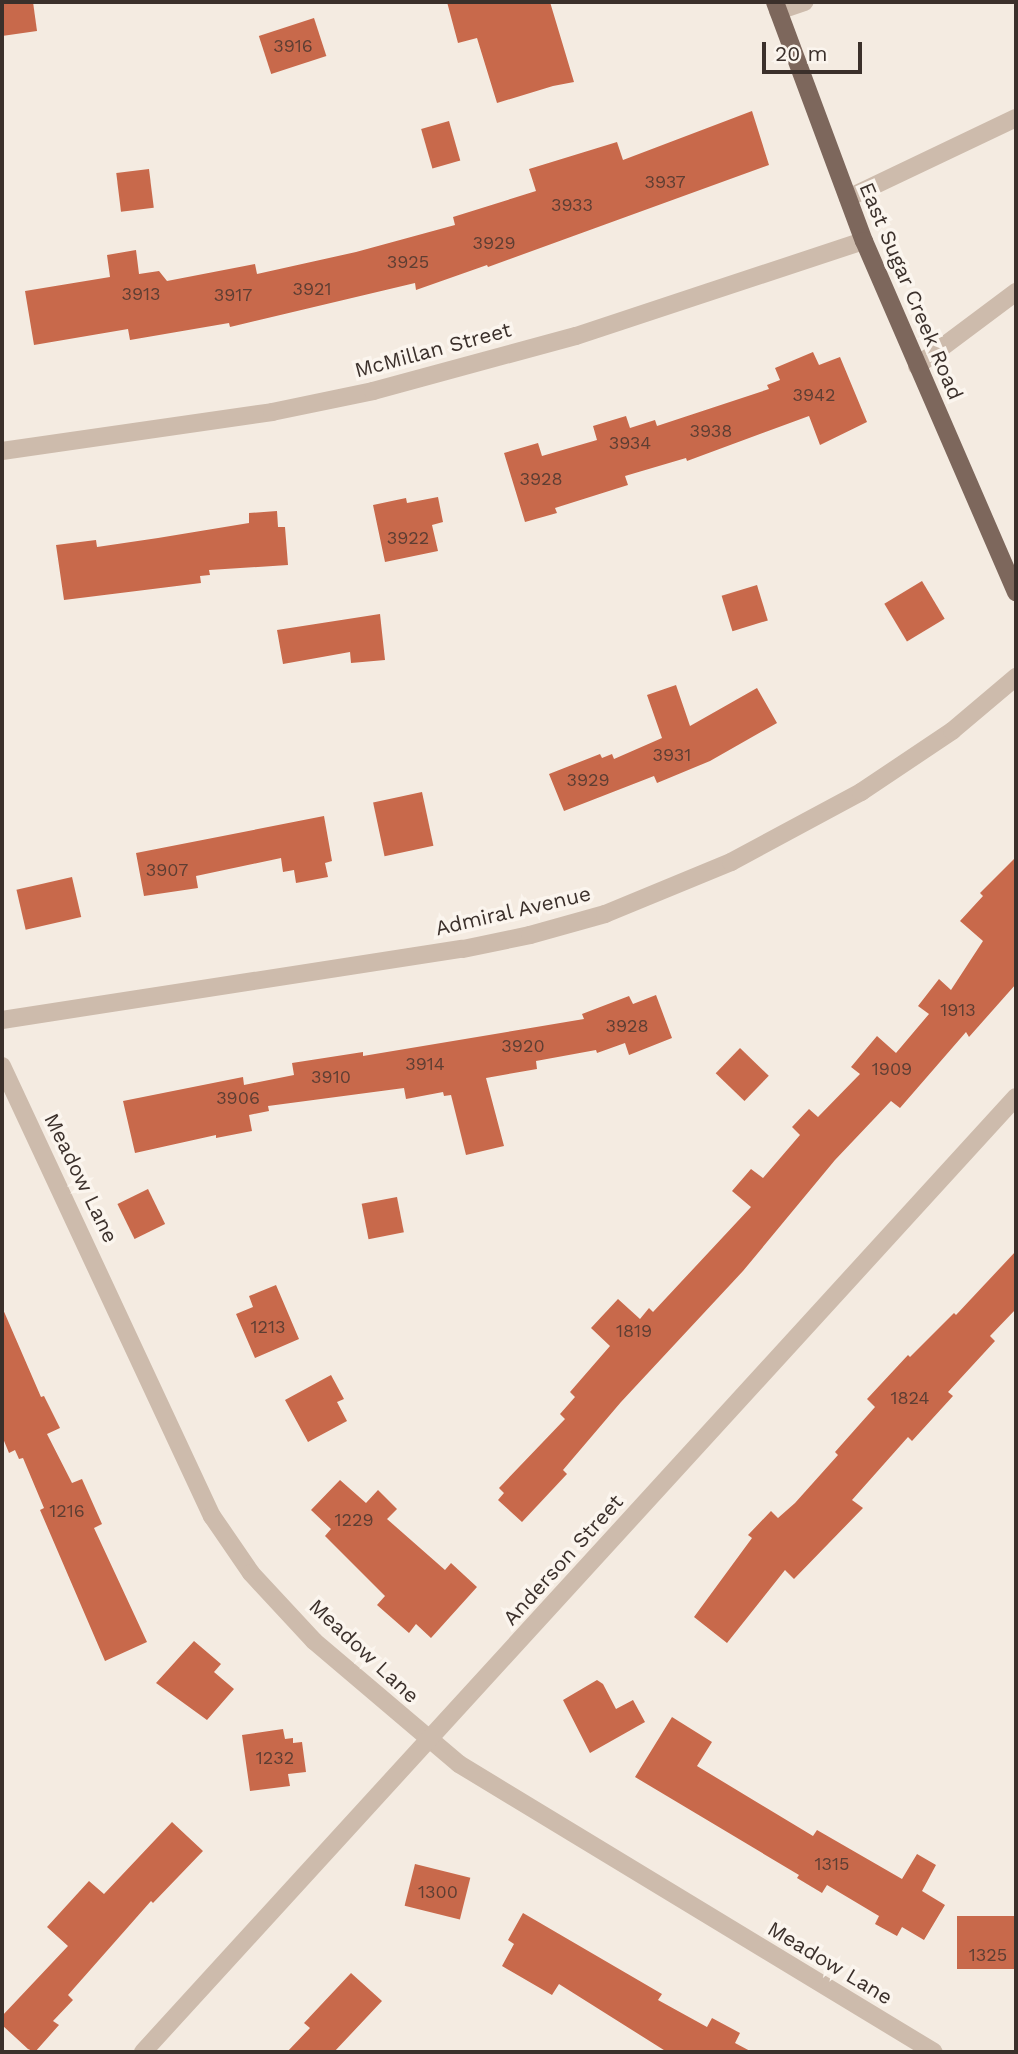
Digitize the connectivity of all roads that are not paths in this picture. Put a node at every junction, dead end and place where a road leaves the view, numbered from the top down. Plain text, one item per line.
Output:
1 (804, 2) edge
2 (777, 6) edge
3 (1016, 117) edge
4 (848, 198) junction
5 (864, 242) junction
6 (1016, 292) edge
7 (917, 366) junction
8 (2, 451) edge
9 (1016, 593) edge
10 (1016, 677) edge
11 (2, 1020) edge
12 (2, 1066) edge
13 (1016, 1097) edge
14 (429, 1740) junction
15 (143, 2052) edge
16 (934, 2052) edge

1 - 2 street
2 - 4 main road, East Sugar Creek Road
3 - 4 street
4 - 5 main road, East Sugar Creek Road
5 - 7 main road, East Sugar Creek Road
5 - 8 street, McMillan Street
6 - 7 street
7 - 9 main road, East Sugar Creek Road
10 - 11 street, Admiral Avenue
12 - 14 street, Meadow Lane
13 - 14 street, Anderson Street
14 - 15 street, Anderson Street
14 - 16 street, Meadow Lane

